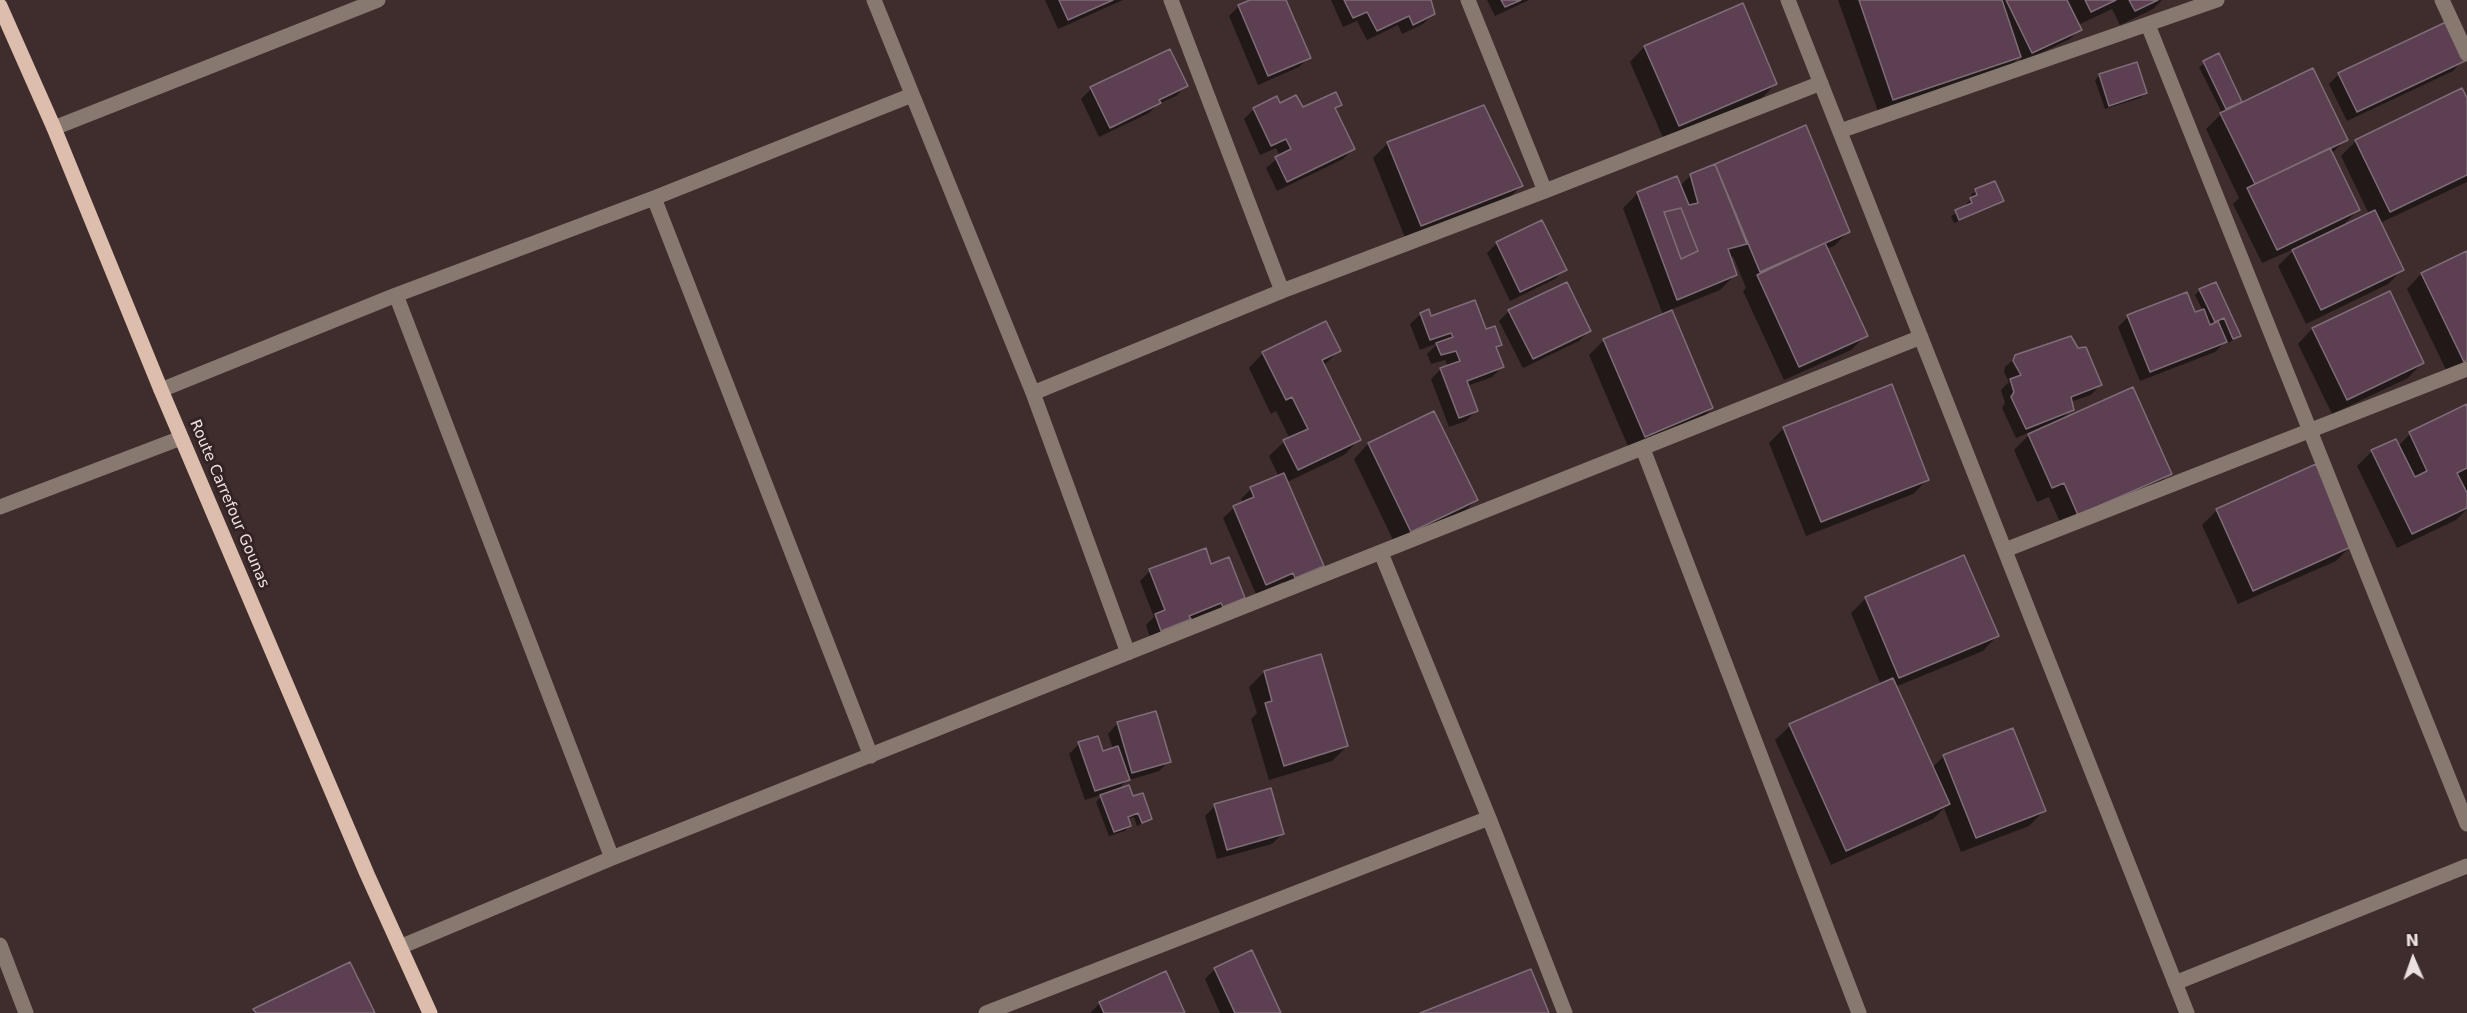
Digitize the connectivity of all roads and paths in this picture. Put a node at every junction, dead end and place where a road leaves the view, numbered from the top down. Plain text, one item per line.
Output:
1 (378, 0) edge
2 (874, 0) edge
3 (1171, 0) edge
4 (1468, 0) edge
5 (1788, 0) edge
6 (2217, 0) edge
7 (2442, 0) edge
8 (0, 6) edge
9 (2148, 25) junction
10 (2467, 54) edge
11 (1821, 83) junction
12 (912, 95) junction
13 (54, 128) junction
14 (1840, 131) junction
15 (1545, 191) junction
16 (654, 198) junction
17 (1282, 291) junction
18 (396, 295) junction
19 (1921, 337) junction
20 (2467, 369) edge
21 (161, 390) junction
22 (1033, 393) junction
23 (2311, 430) junction
24 (181, 438) junction
25 (1643, 449) junction
26 (0, 507) edge
27 (2005, 550) junction
28 (1381, 553) junction
29 (1128, 653) junction
30 (871, 756) junction
31 (1489, 818) junction
32 (2467, 824) edge
33 (612, 858) junction
34 (2467, 866) edge
35 (0, 945) edge
36 (400, 947) junction
37 (2175, 983) junction
38 (26, 1013) edge
39 (430, 1013) edge
40 (986, 1013) edge
41 (1565, 1013) edge
42 (1858, 1013) edge
43 (2187, 1013) edge

1 - 13 street
2 - 12 street
3 - 17 street
4 - 15 street
5 - 11 street
6 - 9 street
7 - 10 street
8 - 13 main road, Route Carrefour Gounas
9 - 14 street
9 - 23 street
11 - 14 street
11 - 15 street
12 - 16 street
12 - 22 street
13 - 21 main road, Route Carrefour Gounas
14 - 19 street
15 - 17 street
16 - 18 street
16 - 30 street
17 - 22 street
18 - 21 street
18 - 33 street
19 - 25 street
19 - 27 street
20 - 23 street
21 - 24 main road, Route Carrefour Gounas
22 - 29 street
23 - 27 street
23 - 32 street
24 - 26 street
24 - 36 main road, Route Carrefour Gounas
25 - 28 street
25 - 42 street
27 - 37 street
28 - 29 street
28 - 31 street
29 - 30 street
30 - 33 street
31 - 40 street
31 - 41 street
33 - 36 street
34 - 37 street
35 - 38 street
36 - 39 main road, Route Carrefour Gounas
37 - 43 street

